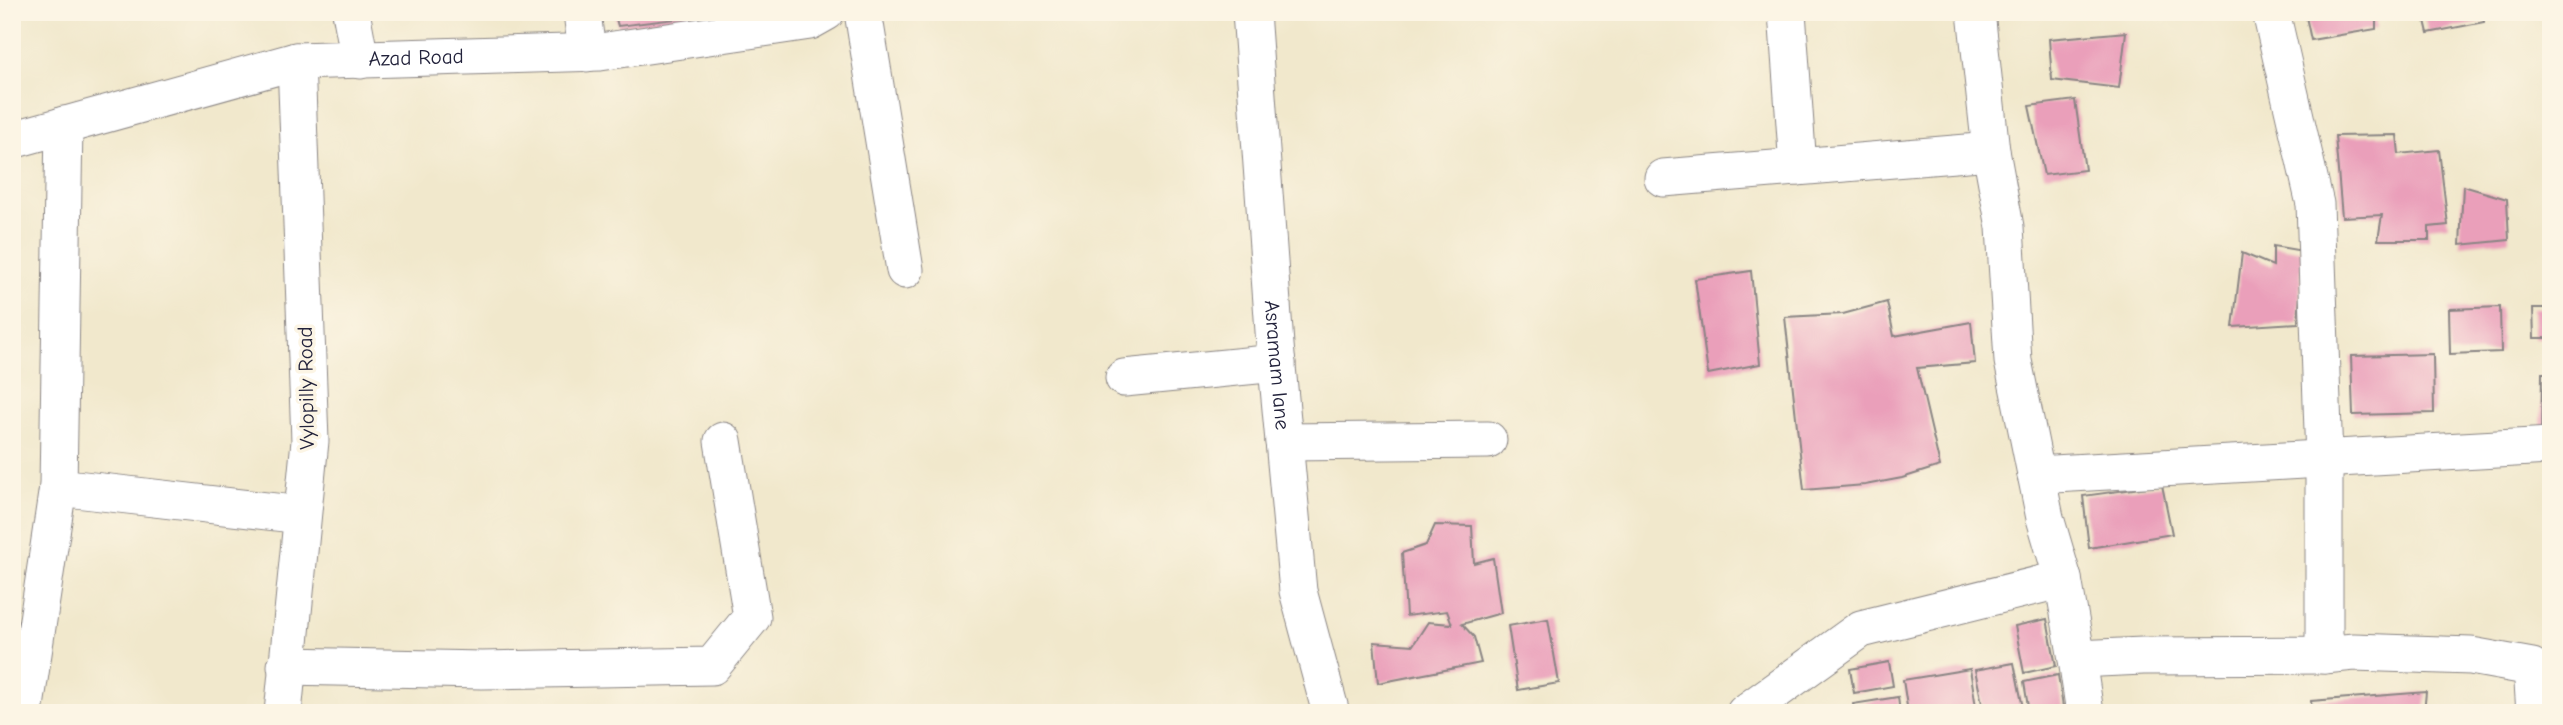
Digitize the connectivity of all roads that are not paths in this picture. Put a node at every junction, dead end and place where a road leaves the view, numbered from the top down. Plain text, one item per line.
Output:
1 (351, 12) edge
2 (582, 12) edge
3 (826, 12) edge
4 (863, 12) edge
5 (1251, 12) edge
6 (1787, 12) edge
7 (1976, 12) edge
8 (2271, 12) edge
9 (587, 53) junction
10 (360, 60) junction
11 (296, 61) junction
12 (64, 125) junction
13 (12, 140) edge
14 (1991, 151) junction
15 (1798, 167) junction
16 (1663, 178) dead end
17 (905, 270) dead end
18 (1277, 363) junction
19 (1124, 378) dead end
20 (723, 440) dead end
21 (1488, 440) dead end
22 (1283, 442) junction
23 (2551, 446) edge
24 (2324, 459) junction
25 (2036, 475) junction
26 (58, 487) junction
27 (302, 515) junction
28 (2063, 579) junction
29 (2323, 655) junction
30 (2077, 659) junction
31 (286, 666) junction
32 (2542, 667) edge
33 (24, 713) edge
34 (283, 713) edge
35 (1331, 713) edge
36 (1745, 713) edge
37 (2085, 713) edge
38 (2535, 713) edge

1 - 10 street
2 - 9 street
3 - 9 street, Azad Road
4 - 17 street
5 - 18 street, Asramam lane
6 - 15 street
7 - 14 street
8 - 24 street
9 - 10 street, Azad Road
10 - 11 street, Azad Road
11 - 12 street, Azad Road
11 - 27 street, Vylopilly Road
12 - 13 street, Azad Road
12 - 26 street
14 - 15 street
14 - 25 street
15 - 16 street
18 - 19 street
18 - 22 street, Asramam lane
20 - 31 street
21 - 22 street
22 - 35 street, Asramam lane
23 - 24 street
24 - 25 street
24 - 29 street
25 - 28 street
26 - 27 street
26 - 33 street
27 - 31 street, Vylopilly Road
28 - 30 street
28 - 36 street
29 - 30 street
29 - 32 street
30 - 37 street
31 - 34 street, Vylopilly Road
32 - 38 street

